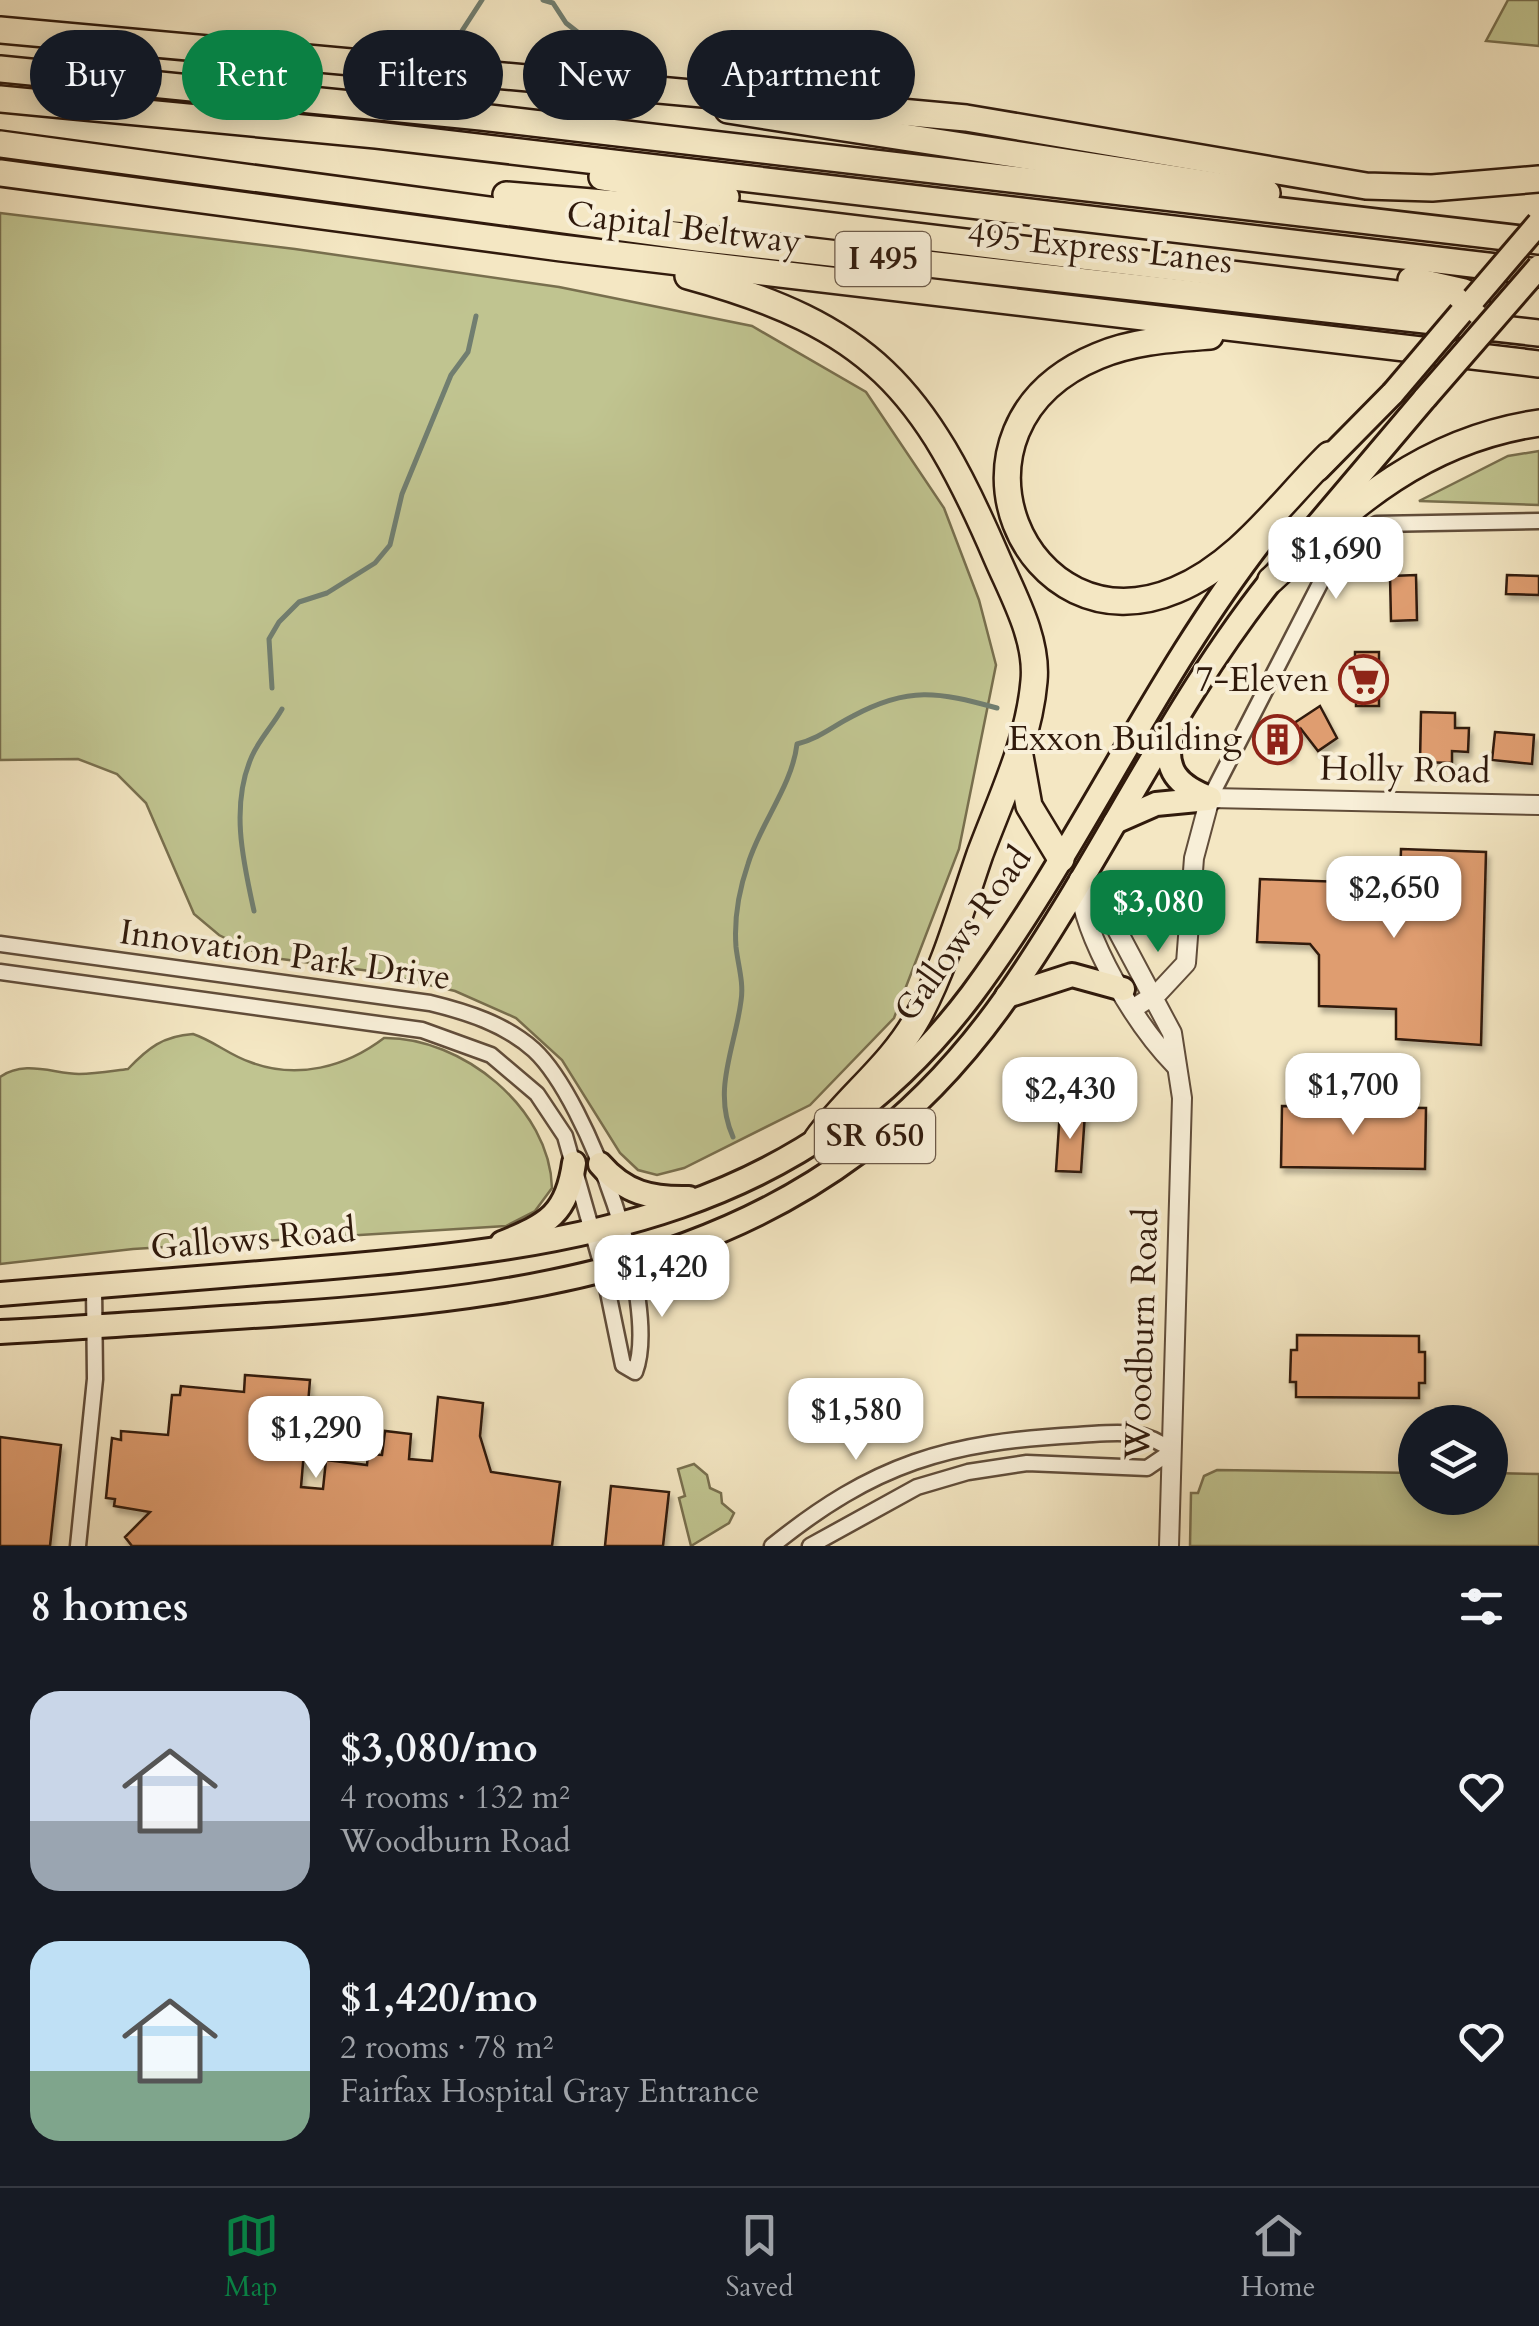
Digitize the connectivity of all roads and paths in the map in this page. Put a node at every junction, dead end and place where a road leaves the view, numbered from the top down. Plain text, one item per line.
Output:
1 (0, 30) edge
2 (0, 69) edge
3 (515, 77) junction
4 (0, 98) edge
5 (376, 135) junction
6 (0, 144) edge
7 (229, 172) junction
8 (0, 173) edge
9 (1535, 178) edge
10 (1539, 227) edge
11 (1539, 241) edge
12 (561, 248) junction
13 (1539, 269) edge
14 (1438, 292) junction
15 (1467, 306) junction
16 (1490, 324) junction
17 (1261, 332) junction
18 (1539, 333) edge
19 (1539, 364) edge
20 (1539, 423) edge
21 (1329, 455) junction
22 (1539, 521) edge
23 (1272, 580) junction
24 (1176, 720) junction
25 (1019, 751) junction
26 (1210, 798) junction
27 (1539, 805) edge
28 (1115, 822) junction
29 (1061, 859) junction
30 (1078, 879) junction
31 (0, 944) edge
32 (0, 972) edge
33 (1007, 996) junction
34 (1153, 996) junction
35 (1128, 999) junction
36 (1175, 1065) junction
37 (816, 1139) junction
38 (574, 1163) junction
39 (600, 1164) junction
40 (703, 1197) junction
41 (618, 1226) junction
42 (593, 1233) junction
43 (474, 1254) junction
44 (629, 1266) junction
45 (604, 1273) junction
46 (94, 1286) junction
47 (0, 1294) edge
48 (97, 1328) junction
49 (0, 1332) edge
50 (1172, 1451) junction
51 (78, 1546) edge
52 (772, 1546) edge
53 (810, 1546) edge
54 (1169, 1546) edge

1 - 3 highway
2 - 11 highway
3 - 9 highway
3 - 10 highway
4 - 5 highway, 495 Express Lanes / I 495
5 - 13 highway, 495 Express Lanes / I 495
5 - 14 highway
6 - 7 highway, 495 Express Lanes / I 495
7 - 14 highway
7 - 18 highway, 495 Express Lanes / I 495
8 - 12 highway, Capital Beltway / I 495
10 - 15 main road, Gallows Road / SR 650, bridge
12 - 17 highway, Capital Beltway / I 495
12 - 25 highway
13 - 16 main road, Gallows Road / SR 650, bridge
14 - 15 highway
15 - 16 highway, bridge
15 - 21 main road, Gallows Road / SR 650, bridge
16 - 23 main road, Gallows Road / SR 650, bridge
17 - 19 highway, Capital Beltway / I 495
17 - 21 highway
20 - 23 highway
21 - 29 main road, Gallows Road / SR 650
22 - 26 street
23 - 24 main road, Gallows Road / SR 650
24 - 26 main road
24 - 28 main road, Gallows Road / SR 650
25 - 29 highway
25 - 37 highway
26 - 27 street, Holly Road
26 - 28 main road
26 - 34 street
28 - 30 main road, Gallows Road / SR 650
29 - 30 main road, Woodburn Road
29 - 37 main road, Gallows Road / SR 650
30 - 33 main road, Gallows Road / SR 650
30 - 34 street, Woodburn Road
30 - 35 street, Woodburn Road
31 - 39 street, Innovation Park Drive
32 - 38 street, Innovation Park Drive
33 - 35 main road
33 - 44 main road, Gallows Road / SR 650
34 - 35 street
34 - 36 street, Woodburn Road
35 - 36 street, Woodburn Road
36 - 50 street, Woodburn Road
37 - 40 main road, Gallows Road / SR 650
38 - 42 street, Innovation Park Drive
38 - 43 main road
39 - 40 main road
39 - 41 street, Innovation Park Drive
40 - 41 main road, Gallows Road / SR 650
41 - 42 main road, Gallows Road / SR 650
41 - 44 street, Innovation Park Drive
42 - 43 main road, Gallows Road / SR 650
42 - 45 street, Innovation Park Drive
43 - 46 main road, Gallows Road / SR 650
44 - 45 main road, Gallows Road / SR 650
44 - 45 street, Innovation Park Drive
45 - 48 main road, Gallows Road / SR 650
46 - 47 main road, Gallows Road / SR 650
46 - 48 street
48 - 49 main road, Gallows Road / SR 650
48 - 51 street
50 - 52 street
50 - 53 street
50 - 54 street, Woodburn Road

